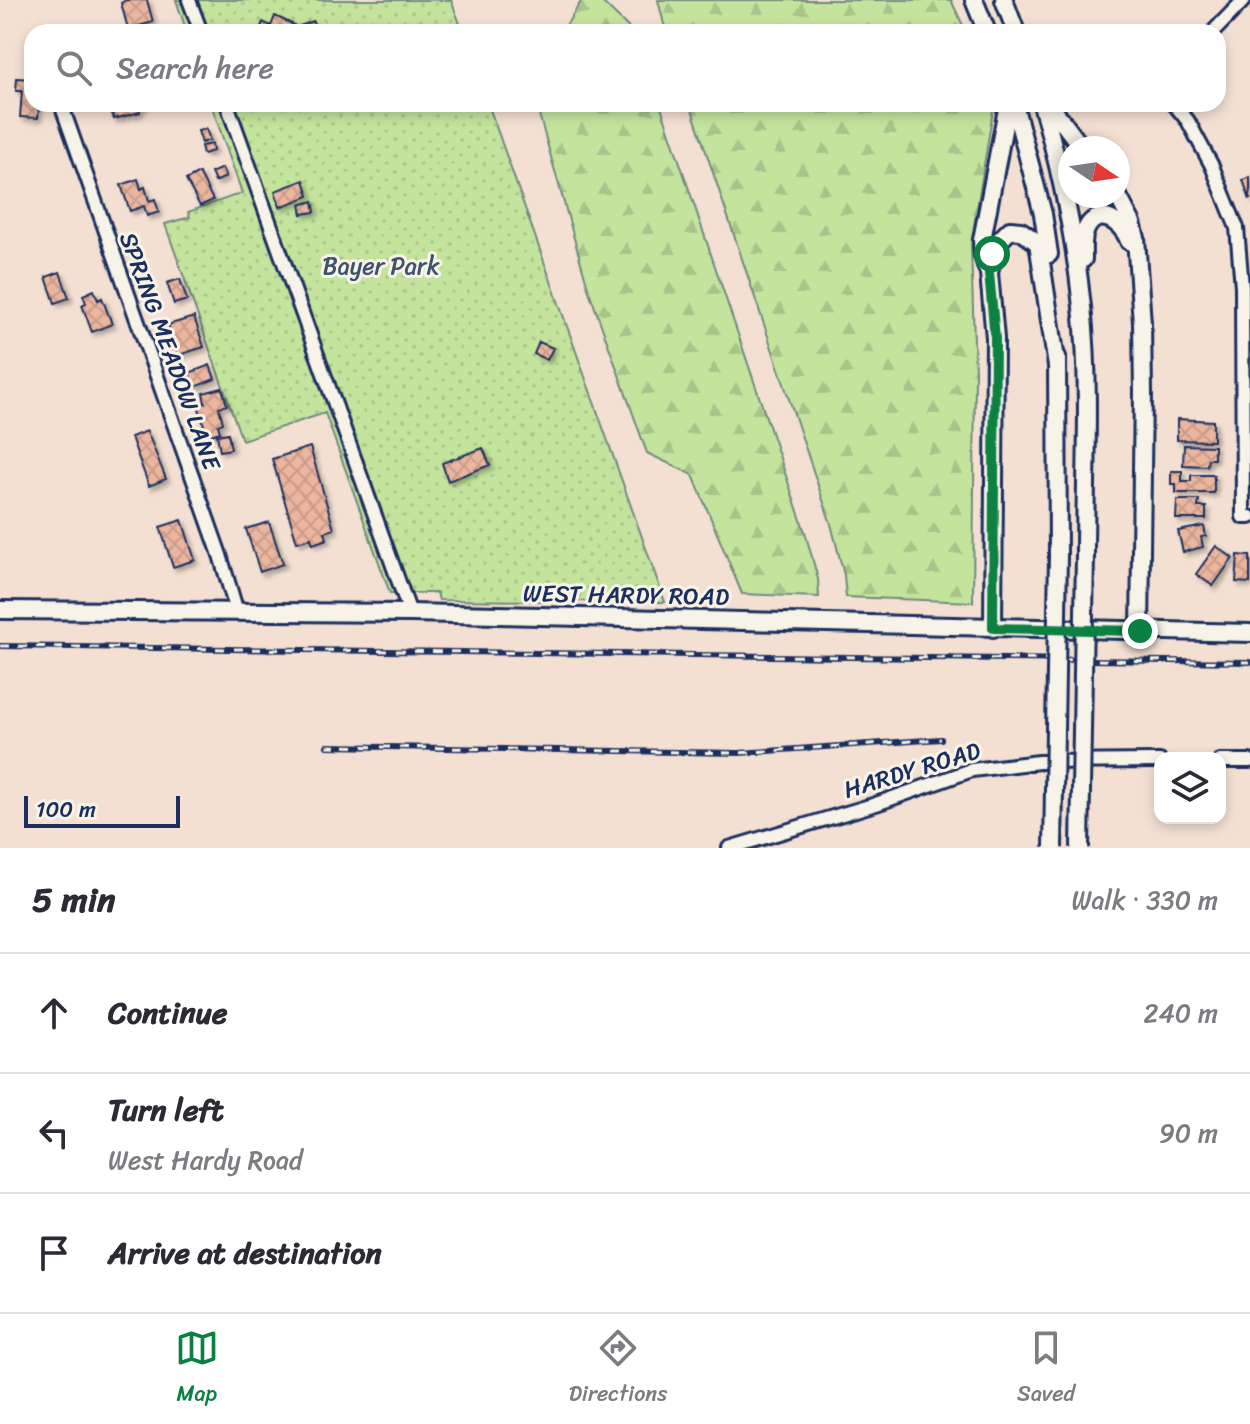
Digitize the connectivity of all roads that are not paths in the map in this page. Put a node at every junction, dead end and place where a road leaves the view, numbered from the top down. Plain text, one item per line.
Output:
1 (189, 0) edge
2 (974, 0) edge
3 (1004, 0) edge
4 (1248, 0) edge
5 (198, 24) edge
6 (984, 24) edge
7 (1013, 24) edge
8 (1222, 24) edge
9 (64, 112) edge
10 (230, 112) edge
11 (1009, 112) edge
12 (1013, 112) edge
13 (1044, 112) edge
14 (1055, 112) edge
15 (1181, 112) edge
16 (1073, 136) edge
17 (1124, 208) edge
18 (989, 273) junction
19 (1138, 274) junction
20 (1083, 308) junction
21 (1057, 366) junction
22 (1246, 380) edge
23 (1247, 517) edge
24 (0, 610) edge
25 (237, 612) junction
26 (410, 613) junction
27 (993, 628) junction
28 (1140, 631) junction
29 (1250, 633) edge
30 (1154, 761) edge
31 (1226, 761) edge
32 (1250, 761) edge
33 (729, 848) edge
34 (1053, 848) edge
35 (1080, 848) edge

1 - 5 street
2 - 6 main road
3 - 7 main road
4 - 8 street
9 - 25 street, SPRING MEADOW LANE
10 - 26 street
11 - 18 main road
12 - 21 main road
13 - 20 main road
14 - 16 main road
15 - 22 street
17 - 19 main road
18 - 21 main road
18 - 27 main road
19 - 20 main road
19 - 28 main road
20 - 35 main road, bridge
21 - 34 main road, bridge
22 - 23 street
24 - 25 main road, WEST HARDY ROAD
25 - 26 main road, WEST HARDY ROAD
26 - 27 main road, WEST HARDY ROAD
27 - 28 main road, WEST HARDY ROAD
28 - 29 main road, WEST HARDY ROAD
30 - 33 street, HARDY ROAD
31 - 32 street

